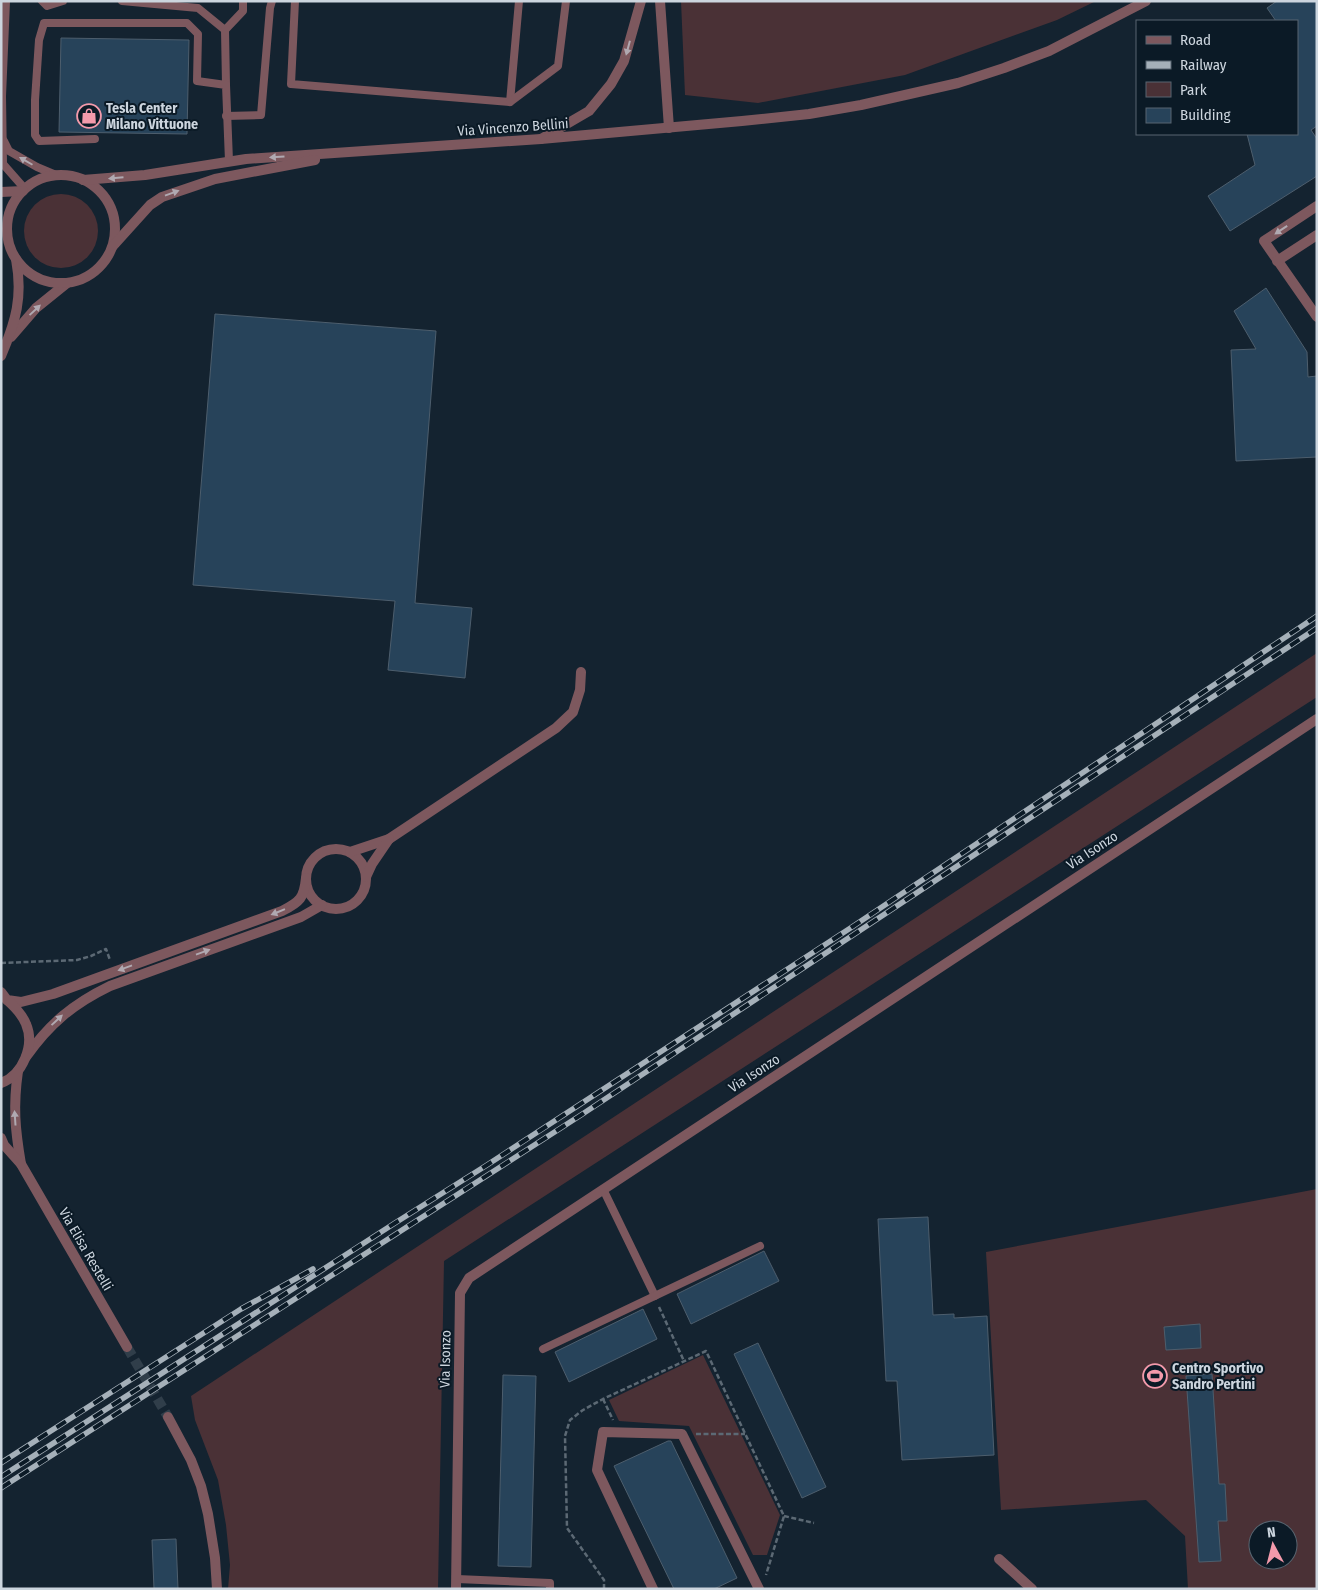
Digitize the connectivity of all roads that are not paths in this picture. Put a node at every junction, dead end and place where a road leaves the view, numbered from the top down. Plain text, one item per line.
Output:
1 (6, 1) edge
2 (42, 1) edge
3 (63, 1) edge
4 (122, 1) edge
5 (243, 1) edge
6 (272, 1) edge
7 (295, 1) edge
8 (519, 1) edge
9 (566, 1) edge
10 (641, 1) edge
11 (660, 1) edge
12 (1146, 1) edge
13 (225, 30) junction
14 (226, 85) junction
15 (510, 102) junction
16 (226, 116) junction
17 (669, 128) junction
18 (3, 139) junction
19 (95, 139) dead end
20 (541, 139) junction
21 (360, 152) junction
22 (229, 162) junction
23 (56, 176) junction
24 (83, 180) junction
25 (24, 190) junction
26 (1, 192) edge
27 (1317, 206) edge
28 (4, 232) edge
29 (1317, 235) edge
30 (110, 248) junction
31 (16, 259) junction
32 (1277, 261) junction
33 (67, 283) junction
34 (1317, 317) edge
35 (8, 341) junction
36 (1, 356) edge
37 (581, 672) dead end
38 (1317, 718) edge
39 (390, 839) junction
40 (350, 852) junction
41 (306, 878) junction
42 (366, 878) junction
43 (322, 905) junction
44 (3, 997) edge
45 (26, 1057) junction
46 (18, 1071) junction
47 (1, 1083) edge
48 (2, 1142) edge
49 (21, 1164) junction
50 (603, 1189) junction
51 (760, 1246) dead end
52 (654, 1296) junction
53 (127, 1347) tunnel mouth
54 (543, 1349) dead end
55 (168, 1417) tunnel mouth
56 (999, 1559) dead end
57 (456, 1584) edge
58 (217, 1589) edge
59 (550, 1589) edge
60 (653, 1589) edge
61 (758, 1589) edge
62 (1032, 1589) edge

1 - 18 lane
2 - 3 lane
4 - 13 lane
5 - 13 lane
6 - 16 lane
7 - 15 lane
8 - 15 lane
9 - 15 lane
10 -> 20 street
11 - 17 street
12 - 17 street, Via Vincenzo Bellini
13 - 14 lane
14 - 16 lane
14 - 19 lane
16 - 22 lane
17 - 20 street, Via Vincenzo Bellini
23 -> 18 lane
18 - 25 lane
20 - 21 street, Via Vincenzo Bellini
21 -> 22 street, Via Vincenzo Bellini
30 -> 21 street, Via Vincenzo Bellini
22 -> 24 street, Via Vincenzo Bellini
23 - 24 street, Via Vincenzo Bellini
23 - 25 street, Via Vincenzo Bellini
24 - 30 street, Via Vincenzo Bellini
25 - 26 street, Via Vincenzo Bellini
25 - 28 street
27 -> 32 street
28 - 31 street
29 - 32 street
30 - 33 street, Via Vincenzo Bellini
31 - 33 street
31 - 35 street
32 - 34 street
35 -> 33 street
35 - 36 street
37 - 39 street
38 - 50 street, Via Isonzo
39 - 40 street
39 - 42 street
40 - 41 street
40 - 42 street
41 - 43 street
41 -> 44 street
42 - 43 street
45 -> 43 street
44 - 45 street
45 - 46 street
46 - 47 street
49 -> 46 street
48 - 49 street
49 - 53 street, Via Elisa Restelli
50 - 52 lane
50 - 57 street, Via Isonzo
51 - 52 lane
52 - 54 lane
55 - 58 street
56 - 62 street
57 - 59 lane
60 - 61 street

